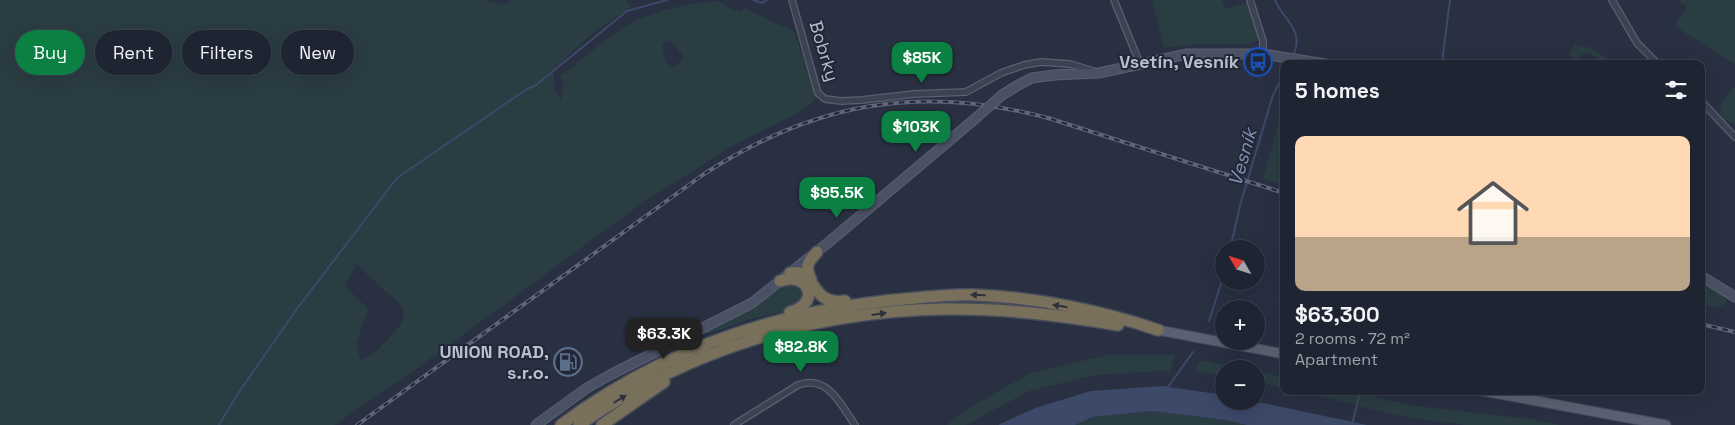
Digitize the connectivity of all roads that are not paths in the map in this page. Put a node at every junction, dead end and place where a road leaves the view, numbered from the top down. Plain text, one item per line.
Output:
1 (792, 0) edge
2 (1114, 0) edge
3 (1250, 0) edge
4 (1612, 0) edge
5 (1263, 54) junction
6 (1302, 60) edge
7 (1654, 60) edge
8 (1140, 64) junction
9 (1099, 73) junction
10 (1705, 105) edge
11 (1735, 137) edge
12 (817, 252) junction
13 (797, 272) junction
14 (1705, 278) edge
15 (780, 281) joint
16 (812, 284) junction
17 (944, 296) junction
18 (1735, 297) edge
19 (1158, 330) junction
20 (730, 335) junction
21 (762, 336) junction
22 (1280, 353) edge
23 (1505, 395) edge
24 (536, 425) edge
25 (561, 425) edge
26 (579, 425) edge
27 (602, 425) edge
28 (734, 425) edge
29 (855, 425) edge
30 (1666, 425) edge

1 - 9 street, Bobrky
2 - 8 street
3 - 5 street
4 - 7 street
5 - 6 street, Bobrky
5 - 8 street, Bobrky
8 - 9 street, Bobrky
9 - 12 street, Bobrky, bridge
10 - 11 street
12 - 13 street, Bobrky
12 - 16 highway
13 - 15 highway
13 - 16 highway
13 - 20 highway
14 - 18 street
15 - 24 street
16 - 17 highway
19 -> 17 highway
17 - 20 highway
21 -> 19 highway
19 - 22 main road
20 - 25 highway
26 -> 21 highway
21 - 27 highway
23 - 30 main road
28 - 29 street

